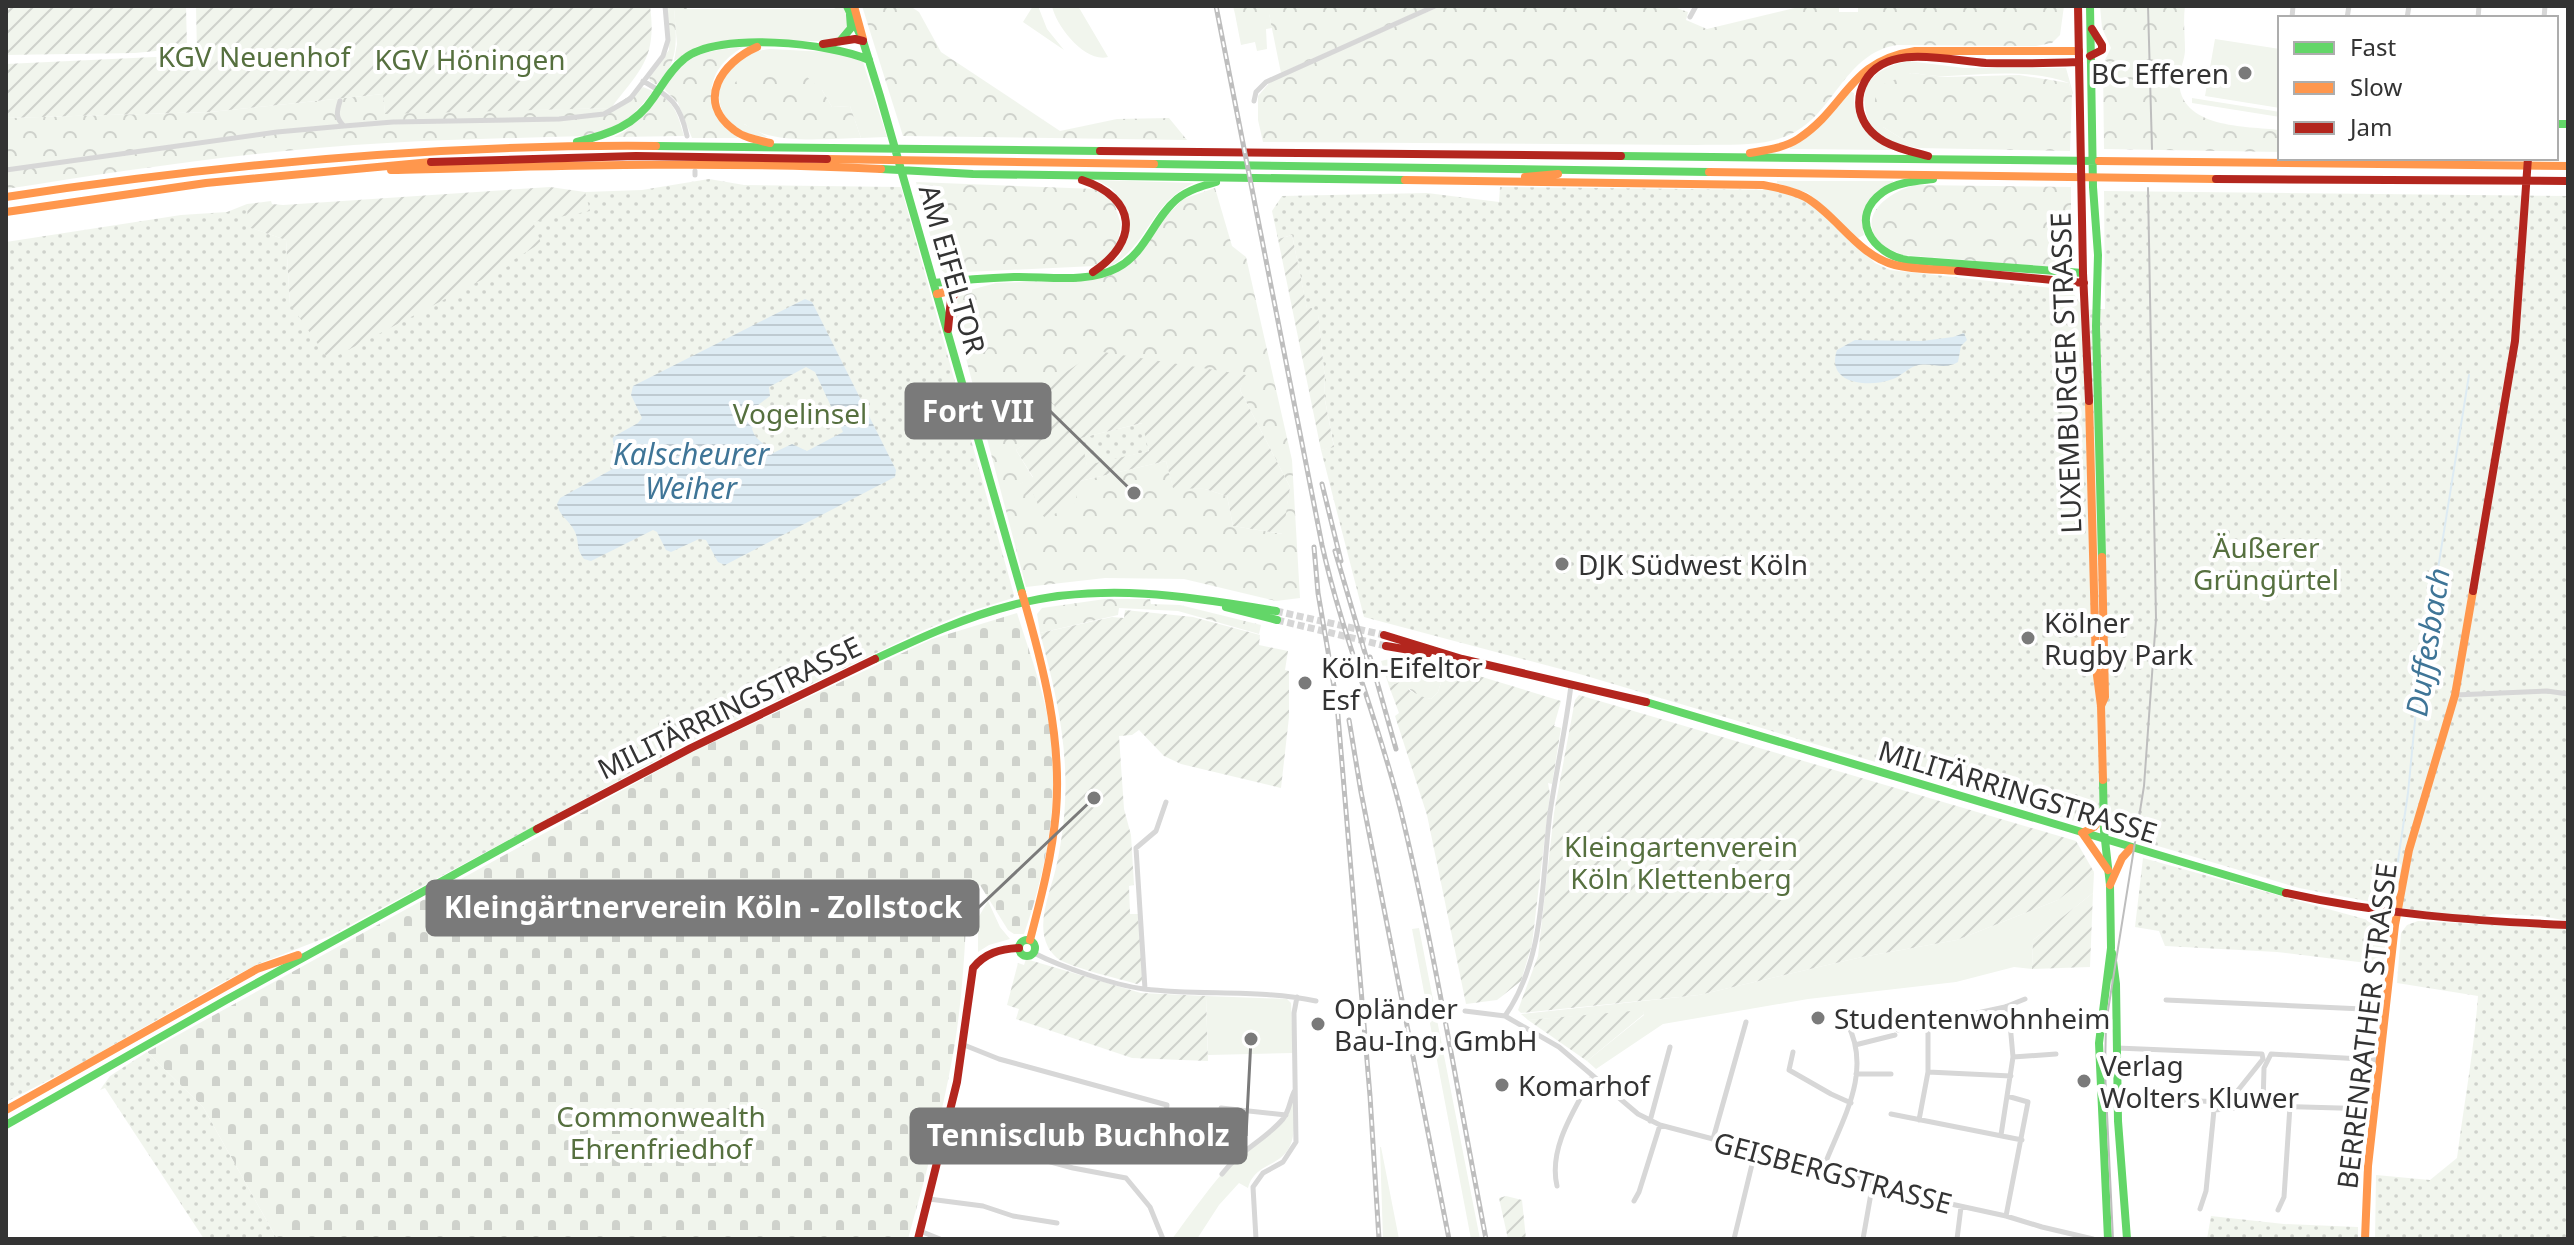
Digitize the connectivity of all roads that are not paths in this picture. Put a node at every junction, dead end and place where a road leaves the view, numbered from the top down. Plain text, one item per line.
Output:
1 (665, 6) edge
2 (1435, 6) edge
3 (1696, 6) edge
4 (2078, 6) edge
5 (2090, 6) edge
6 (851, 9) edge
7 (1690, 17) dead end
8 (2079, 38) junction
9 (863, 41) junction
10 (765, 44) junction
11 (842, 45) junction
12 (2079, 51) junction
13 (2086, 59) junction
14 (869, 60) junction
15 (643, 81) junction
16 (340, 101) dead end
17 (1254, 101) dead end
18 (344, 126) junction
19 (687, 136) dead end
20 (562, 145) junction
21 (785, 147) junction
22 (1727, 157) junction
23 (882, 160) junction
24 (1942, 160) junction
25 (2528, 160) edge
26 (796, 165) junction
27 (2568, 166) edge
28 (372, 168) junction
29 (1601, 169) junction
30 (6, 170) edge
31 (1960, 174) junction
32 (1063, 176) junction
33 (1247, 179) junction
34 (2568, 181) edge
35 (1478, 182) junction
36 (6, 197) edge
37 (6, 212) edge
38 (2098, 271) junction
39 (2083, 273) junction
40 (1090, 274) junction
41 (978, 280) junction
42 (2087, 281) junction
43 (934, 283) junction
44 (960, 288) junction
45 (2096, 293) junction
46 (937, 294) junction
47 (948, 329) junction
48 (1024, 602) junction
49 (1277, 615) tunnel mouth
50 (1384, 635) tunnel mouth
51 (1386, 646) tunnel mouth
52 (1462, 659) junction
53 (1571, 685) junction
54 (2568, 694) edge
55 (2455, 695) junction
56 (2101, 706) junction
57 (1166, 802) dead end
58 (2103, 815) junction
59 (2082, 833) junction
60 (2104, 839) junction
61 (2131, 848) junction
62 (2109, 871) junction
63 (2110, 885) junction
64 (2397, 913) junction
65 (2568, 925) edge
66 (1030, 940) junction
67 (318, 948) junction
68 (1019, 948) junction
69 (2111, 948) junction
70 (1034, 953) junction
71 (1145, 989) junction
72 (1297, 997) junction
73 (2025, 999) dead end
74 (2166, 1000) dead end
75 (1316, 1001) dead end
76 (2005, 1007) junction
77 (2385, 1010) junction
78 (1465, 1011) dead end
79 (1505, 1016) junction
80 (1746, 1022) dead end
81 (1847, 1023) dead end
82 (1928, 1023) junction
83 (964, 1045) junction
84 (1855, 1045) junction
85 (1670, 1047) dead end
86 (2117, 1048) junction
87 (1793, 1052) dead end
88 (2056, 1054) dead end
89 (2013, 1057) junction
90 (2099, 1058) junction
91 (2379, 1060) junction
92 (2118, 1068) junction
93 (1928, 1072) junction
94 (1856, 1074) junction
95 (1891, 1074) dead end
96 (2011, 1076) junction
97 (1592, 1077) junction
98 (1296, 1089) junction
99 (2007, 1096) junction
100 (2118, 1098) junction
101 (1851, 1103) junction
102 (2263, 1106) junction
103 (2290, 1106) junction
104 (1221, 1108) dead end
105 (2374, 1109) junction
106 (6, 1110) edge
107 (1091, 1113) dead end
108 (1891, 1114) dead end
109 (1286, 1115) junction
110 (1919, 1120) junction
111 (1650, 1121) junction
112 (6, 1125) edge
113 (1660, 1125) junction
114 (1163, 1133) junction
115 (946, 1134) junction
116 (2001, 1135) junction
117 (1713, 1139) junction
118 (2022, 1140) junction
119 (1755, 1152) junction
120 (1180, 1154) dead end
121 (1823, 1169) junction
122 (1222, 1174) dead end
123 (1873, 1182) junction
124 (1557, 1186) dead end
125 (929, 1199) junction
126 (1634, 1201) dead end
127 (1961, 1207) junction
128 (2200, 1209) dead end
129 (2278, 1210) dead end
130 (2006, 1216) junction
131 (1057, 1223) dead end
132 (2126, 1234) edge
133 (919, 1235) edge
134 (940, 1239) edge
135 (1163, 1239) edge
136 (1256, 1239) edge
137 (1734, 1239) edge
138 (1863, 1239) edge
139 (1957, 1239) edge
140 (2089, 1239) edge
141 (2108, 1239) edge
142 (2119, 1239) edge
143 (2365, 1239) edge

1 - 15 street
2 - 17 street
3 - 7 street
4 - 8 main road
5 - 13 main road, LUXEMBURGER STRASSE
6 - 9 main road, AM EIFELTOR
6 - 11 main road
8 - 12 main road
8 - 13 main road
9 - 11 main road
9 - 14 main road, AM EIFELTOR
10 - 11 main road
10 - 20 main road
10 - 21 main road
11 - 14 main road
12 - 13 main road
12 - 22 main road
13 - 24 main road
13 - 38 main road, LUXEMBURGER STRASSE
13 - 39 main road, LUXEMBURGER STRASSE
14 - 43 main road, AM EIFELTOR
15 - 18 street
15 - 19 street
16 - 18 street
18 - 30 street
20 - 21 main road
20 - 36 main road
21 - 22 main road
22 - 24 main road
23 - 26 main road
23 - 28 main road
23 - 29 main road
24 - 27 main road
25 - 55 main road, BERRENRATHER STRASSE
26 - 28 main road
26 - 32 main road
28 - 37 main road
29 - 31 main road
29 - 35 main road
31 - 34 main road
31 - 39 main road
32 - 33 main road
32 - 40 main road
33 - 35 main road
33 - 40 main road
35 - 42 main road
38 - 42 main road
38 - 45 main road, LUXEMBURGER STRASSE
39 - 42 main road, LUXEMBURGER STRASSE
40 - 41 main road
41 - 43 main road
41 - 44 main road
42 - 45 main road
42 - 56 main road, LUXEMBURGER STRASSE
43 - 46 main road, AM EIFELTOR
44 - 46 main road
44 - 47 main road
45 - 56 main road, LUXEMBURGER STRASSE
46 - 47 main road, AM EIFELTOR
47 - 48 main road, AM EIFELTOR
48 - 49 main road, MILITÄRRINGSTRASSE
48 - 66 main road, AM EIFELTOR
48 - 67 main road, MILITÄRRINGSTRASSE
50 - 52 main road, MILITÄRRINGSTRASSE
51 - 52 main road, MILITÄRRINGSTRASSE
52 - 53 main road, MILITÄRRINGSTRASSE
53 - 59 main road, MILITÄRRINGSTRASSE
53 - 79 street
54 - 55 street
55 - 64 main road, BERRENRATHER STRASSE
56 - 58 main road, LUXEMBURGER STRASSE
57 - 71 street
58 - 59 main road
58 - 60 main road, LUXEMBURGER STRASSE
59 - 60 main road, MILITÄRRINGSTRASSE
59 - 62 main road
60 - 61 main road, MILITÄRRINGSTRASSE
60 - 62 main road, LUXEMBURGER STRASSE
61 - 63 main road
61 - 64 main road, MILITÄRRINGSTRASSE
62 - 63 main road, LUXEMBURGER STRASSE
63 - 69 main road, LUXEMBURGER STRASSE
64 - 65 main road, MILITÄRRINGSTRASSE
64 - 77 main road, BERRENRATHER STRASSE
66 - 68 main road
66 - 70 main road
67 - 106 main road, MILITÄRRINGSTRASSE
67 - 112 main road, MILITÄRRINGSTRASSE
68 - 70 main road
68 - 83 main road
69 - 86 main road, LUXEMBURGER STRASSE
69 - 90 main road, LUXEMBURGER STRASSE
70 - 71 street
71 - 72 street
72 - 75 street
72 - 98 street
73 - 76 street
74 - 77 street
76 - 82 street
76 - 89 street
77 - 91 main road, BERRENRATHER STRASSE
78 - 79 street
79 - 97 street, GEISBERGSTRASSE
80 - 117 street
81 - 84 street
82 - 84 street
82 - 93 street
83 - 114 street
83 - 115 main road
84 - 94 street
85 - 111 street
86 - 92 main road, LUXEMBURGER STRASSE
86 - 100 street
87 - 101 street
88 - 89 street
89 - 96 street
90 - 92 main road
90 - 141 main road, LUXEMBURGER STRASSE
91 - 102 street
91 - 105 main road, BERRENRATHER STRASSE
92 - 100 main road, LUXEMBURGER STRASSE
93 - 96 street
93 - 110 street
94 - 95 street
94 - 101 street
96 - 99 street
97 - 111 street, GEISBERGSTRASSE
97 - 124 street
98 - 109 street
98 - 136 street
99 - 116 street
99 - 118 street
100 - 132 main road, LUXEMBURGER STRASSE
101 - 121 street
102 - 103 street
102 - 128 street
103 - 105 street
103 - 129 street
104 - 109 street
105 - 143 main road, BERRENRATHER STRASSE
107 - 114 street
108 - 110 street
109 - 122 street
110 - 116 street
111 - 113 street, GEISBERGSTRASSE
113 - 117 street, GEISBERGSTRASSE
113 - 126 street
114 - 120 street
115 - 125 main road
115 - 135 street
116 - 118 street
117 - 119 street, GEISBERGSTRASSE
118 - 130 street
119 - 121 street, GEISBERGSTRASSE
119 - 137 street
121 - 123 street, GEISBERGSTRASSE
123 - 127 street, GEISBERGSTRASSE
123 - 138 street
125 - 131 street
125 - 133 main road
127 - 130 street, GEISBERGSTRASSE
127 - 139 street
130 - 140 street, GEISBERGSTRASSE
132 - 142 main road
133 - 134 street

